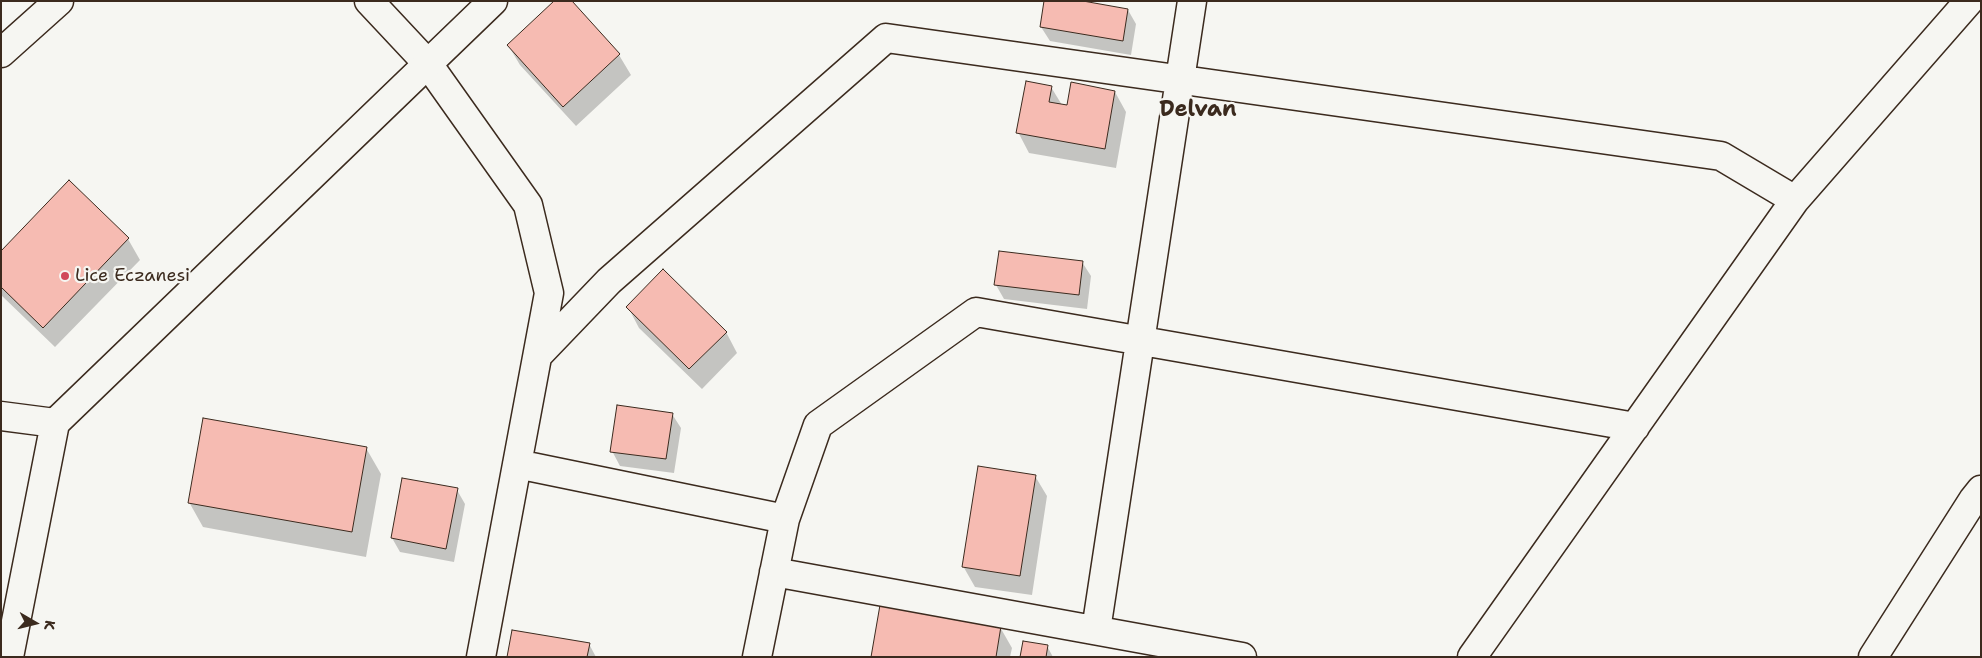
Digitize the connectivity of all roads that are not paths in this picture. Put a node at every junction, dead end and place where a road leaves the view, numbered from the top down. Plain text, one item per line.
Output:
1 (59, 1) edge
2 (369, 1) edge
3 (493, 1) edge
4 (1192, 1) edge
5 (1969, 1) edge
6 (1, 53) edge
7 (428, 64) junction
8 (1181, 80) junction
9 (1795, 200) junction
10 (1140, 340) junction
11 (538, 355) junction
12 (1, 416) edge
13 (55, 423) junction
14 (1636, 427) junction
15 (517, 464) junction
16 (1981, 490) edge
17 (785, 519) junction
18 (774, 572) junction
19 (1096, 630) junction
20 (9, 657) edge
21 (481, 657) edge
22 (757, 657) edge
23 (1242, 657) edge
24 (1472, 657) edge
25 (1872, 657) edge

1 - 6 street
2 - 7 street
3 - 7 street
4 - 8 street
5 - 9 street
7 - 11 street
7 - 13 street
8 - 9 street
8 - 10 street
8 - 11 street
9 - 14 street
10 - 14 street
10 - 17 street
10 - 19 street
11 - 15 street
12 - 13 street
13 - 20 street
14 - 24 street
15 - 17 street
15 - 21 street
16 - 25 street
17 - 18 street
18 - 19 street
18 - 22 street
19 - 23 street

